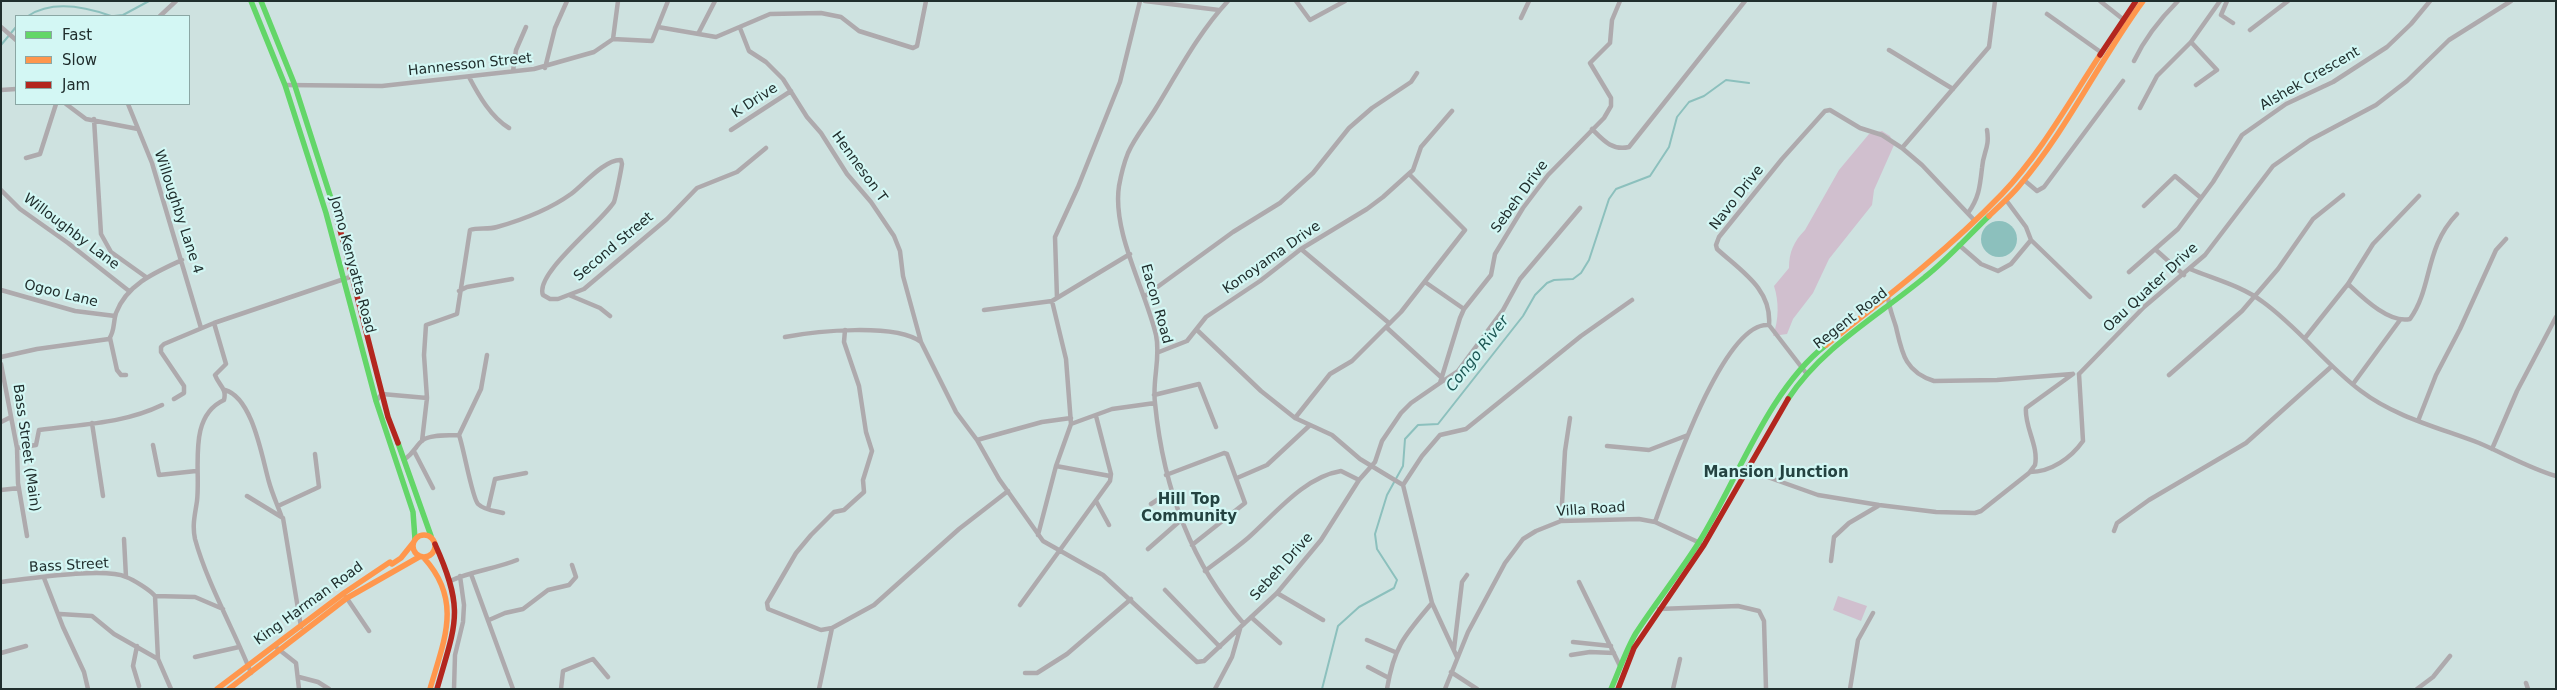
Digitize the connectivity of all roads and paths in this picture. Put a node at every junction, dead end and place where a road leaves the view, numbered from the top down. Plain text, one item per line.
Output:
1 (176, 1) edge
2 (251, 1) edge
3 (261, 1) edge
4 (567, 1) edge
5 (618, 1) edge
6 (668, 1) edge
7 (715, 1) edge
8 (926, 1) edge
9 (1140, 1) edge
10 (1145, 1) edge
11 (1228, 1) edge
12 (1296, 1) edge
13 (1345, 1) edge
14 (1529, 1) edge
15 (1620, 1) edge
16 (1745, 1) edge
17 (1995, 1) edge
18 (2100, 1) edge
19 (2136, 1) edge
20 (2143, 1) edge
21 (2178, 1) edge
22 (2220, 1) edge
23 (2227, 1) edge
24 (2288, 1) edge
25 (2430, 1) edge
26 (2511, 1) edge
27 (1219, 10) junction
28 (2047, 14) dead end
29 (161, 15) edge
30 (1521, 18) dead end
31 (2125, 20) junction
32 (2233, 23) dead end
33 (1, 27) edge
34 (526, 27) dead end
35 (658, 27) junction
36 (740, 28) junction
37 (2250, 30) dead end
38 (698, 34) junction
39 (15, 39) edge
40 (613, 39) junction
41 (2190, 42) junction
42 (1888, 50) dead end
43 (2102, 54) junction
44 (2134, 61) dead end
45 (545, 68) junction
46 (513, 71) junction
47 (1417, 73) dead end
48 (469, 76) junction
49 (2123, 81) dead end
50 (294, 83) junction
51 (285, 85) junction
52 (2196, 85) dead end
53 (15, 89) edge
54 (1953, 89) junction
55 (1, 90) edge
56 (791, 90) junction
57 (2081, 90) junction
58 (56, 105) edge
59 (67, 105) edge
60 (128, 105) edge
61 (2140, 108) dead end
62 (2068, 110) junction
63 (1452, 111) dead end
64 (94, 119) junction
65 (509, 128) dead end
66 (138, 129) junction
67 (1592, 129) junction
68 (731, 130) dead end
69 (1986, 130) dead end
70 (766, 148) dead end
71 (1902, 148) junction
72 (26, 158) dead end
73 (1409, 174) junction
74 (2024, 180) junction
75 (1, 190) edge
76 (2343, 194) dead end
77 (2419, 196) dead end
78 (2201, 198) junction
79 (2006, 200) junction
80 (2144, 206) dead end
81 (1580, 208) dead end
82 (1968, 213) junction
83 (2457, 214) dead end
84 (1975, 220) junction
85 (1980, 225) junction
86 (2506, 239) dead end
87 (2031, 240) junction
88 (1959, 245) junction
89 (1301, 249) junction
90 (2156, 250) junction
91 (1130, 254) junction
92 (182, 260) junction
93 (2190, 269) junction
94 (2129, 272) dead end
95 (2184, 275) junction
96 (353, 276) junction
97 (146, 277) junction
98 (344, 278) junction
99 (512, 279) dead end
100 (1426, 282) junction
101 (2348, 284) junction
102 (1, 290) edge
103 (129, 291) junction
104 (459, 291) junction
105 (569, 296) junction
106 (1145, 296) junction
107 (1888, 297) junction
108 (2090, 297) dead end
109 (2255, 297) junction
110 (1057, 298) junction
111 (1632, 300) dead end
112 (1052, 301) junction
113 (1889, 306) junction
114 (1464, 309) junction
115 (984, 310) dead end
116 (115, 316) junction
117 (610, 316) dead end
118 (2556, 316) edge
119 (2400, 320) junction
120 (214, 323) junction
121 (1387, 325) junction
122 (1769, 325) junction
123 (202, 328) junction
124 (845, 330) junction
125 (1197, 330) junction
126 (786, 337) dead end
127 (110, 338) junction
128 (2305, 338) junction
129 (921, 342) junction
130 (1159, 352) junction
131 (487, 355) dead end
132 (1, 358) edge
133 (1, 364) edge
134 (2332, 366) junction
135 (1804, 370) junction
136 (2076, 374) junction
137 (126, 375) dead end
138 (2169, 375) dead end
139 (1441, 380) junction
140 (2353, 384) junction
141 (225, 390) junction
142 (382, 394) junction
143 (1154, 395) junction
144 (427, 398) junction
145 (174, 399) dead end
146 (376, 401) junction
147 (1155, 403) junction
148 (162, 405) dead end
149 (11, 416) junction
150 (1096, 416) junction
151 (1070, 418) junction
152 (1295, 418) junction
153 (1570, 418) dead end
154 (2418, 420) junction
155 (1, 422) edge
156 (92, 423) junction
157 (1071, 424) junction
158 (1309, 426) junction
159 (1216, 427) dead end
160 (459, 435) junction
161 (1688, 435) junction
162 (977, 440) junction
163 (422, 441) junction
164 (153, 445) dead end
165 (1607, 446) dead end
166 (17, 448) junction
167 (2492, 449) junction
168 (415, 453) junction
169 (314, 454) dead end
170 (404, 460) junction
171 (1056, 466) junction
172 (1371, 466) junction
173 (1742, 467) junction
174 (196, 471) junction
175 (2030, 472) junction
176 (526, 473) dead end
177 (1166, 475) junction
178 (1110, 476) junction
179 (2556, 476) edge
180 (1237, 478) junction
181 (1359, 480) junction
182 (1401, 483) junction
183 (19, 488) junction
184 (433, 488) dead end
185 (1, 490) edge
186 (1171, 491) junction
187 (1008, 492) junction
188 (103, 496) dead end
189 (248, 496) dead end
190 (1096, 501) junction
191 (1151, 504) dead end
192 (1879, 505) junction
193 (278, 506) junction
194 (488, 509) junction
195 (504, 513) dead end
196 (281, 515) junction
197 (1181, 520) junction
198 (1561, 521) junction
199 (1655, 522) junction
200 (1109, 525) dead end
201 (2114, 531) dead end
202 (1038, 535) junction
203 (27, 536) dead end
204 (431, 536) junction
205 (124, 538) dead end
206 (414, 541) junction
207 (435, 544) junction
208 (1701, 544) junction
209 (1192, 545) junction
210 (1148, 548) dead end
211 (1061, 550) junction
212 (421, 558) junction
213 (516, 560) dead end
214 (1831, 561) dead end
215 (572, 566) dead end
216 (1204, 571) junction
217 (471, 574) junction
218 (1467, 575) dead end
219 (460, 576) junction
220 (126, 577) junction
221 (44, 578) junction
222 (450, 581) junction
223 (1, 582) edge
224 (1580, 582) dead end
225 (1165, 590) dead end
226 (1277, 593) junction
227 (155, 596) junction
228 (346, 596) junction
229 (1131, 599) junction
230 (1432, 602) junction
231 (1654, 604) junction
232 (1020, 605) dead end
233 (223, 609) junction
234 (1660, 610) junction
235 (1873, 613) dead end
236 (60, 614) junction
237 (1251, 617) junction
238 (489, 620) junction
239 (1323, 620) dead end
240 (1242, 626) junction
241 (302, 628) junction
242 (832, 628) junction
243 (370, 631) dead end
244 (1366, 640) dead end
245 (1573, 642) dead end
246 (1280, 643) dead end
247 (26, 646) dead end
248 (137, 646) junction
249 (1611, 646) junction
250 (238, 647) junction
251 (1220, 647) junction
252 (277, 648) junction
253 (1454, 650) junction
254 (1395, 652) junction
255 (1, 653) edge
256 (1614, 653) junction
257 (1570, 655) dead end
258 (2450, 656) dead end
259 (195, 657) dead end
260 (1457, 657) junction
261 (158, 659) junction
262 (1680, 659) dead end
263 (248, 665) junction
264 (1368, 666) dead end
265 (1620, 666) junction
266 (1451, 672) junction
267 (251, 673) junction
268 (1025, 673) dead end
269 (299, 676) junction
270 (608, 677) dead end
271 (1389, 678) junction
272 (2526, 683) dead end
273 (1219, 684) junction
274 (139, 686) dead end
275 (2427, 687) edge
276 (88, 689) edge
277 (170, 689) edge
278 (217, 689) edge
279 (229, 689) edge
280 (299, 689) edge
281 (329, 689) edge
282 (430, 689) edge
283 (437, 689) edge
284 (454, 689) edge
285 (514, 689) edge
286 (561, 689) edge
287 (819, 689) edge
288 (1216, 689) edge
289 (1224, 689) edge
290 (1387, 689) edge
291 (1445, 689) edge
292 (1477, 689) edge
293 (1611, 689) edge
294 (1618, 689) edge
295 (1673, 689) edge
296 (1766, 689) edge
297 (1850, 689) edge
298 (2417, 689) edge
299 (2528, 689) edge

1 - 29 street
2 - 51 main road, Jomo Kenyatta Road
3 - 50 main road, Jomo Kenyatta Road
4 - 45 street
5 - 40 street
6 - 35 street
7 - 38 street
8 - 36 street
9 - 110 street
10 - 27 street
11 - 27 street, Eacon Road
12 - 13 street
14 - 30 street
15 - 67 street, Sebeh Drive
16 - 67 street
17 - 54 street
18 - 31 street
19 - 31 main road, Regent Road
20 - 31 main road, Regent Road
21 - 44 street
22 - 41 street
23 - 32 street
24 - 37 street
25 - 78 street, Alshek Crescent
26 - 93 street, Oau Quater Drive
27 - 91 street, Eacon Road
28 - 43 street
31 - 43 main road, Regent Road
31 - 57 main road, Regent Road
33 - 39 street
34 - 46 street
35 - 38 street
35 - 40 street
36 - 38 street
36 - 56 street, Henneson T
40 - 45 street, Hannesson Street
41 - 52 street
41 - 61 street
42 - 54 street
43 - 57 main road, Regent Road
45 - 46 street, Hannesson Street
46 - 48 street, Hannesson Street
47 - 106 street
48 - 50 street, Hannesson Street
48 - 65 street
49 - 74 street
50 - 51 street, Hannesson Street
50 - 96 main road, Jomo Kenyatta Road
51 - 98 main road, Jomo Kenyatta Road
53 - 55 street
54 - 71 street
56 - 68 street, K Drive
56 - 129 street, Henneson T
57 - 62 main road, Regent Road
58 - 72 street
59 - 64 street
60 - 66 street, Willoughby Lane 4
62 - 74 main road, Regent Road
62 - 84 main road, Regent Road
63 - 73 street, Konoyama Drive
64 - 66 street
64 - 97 street
66 - 92 street, Willoughby Lane 4
67 - 114 street, Sebeh Drive
69 - 82 street
70 - 105 street, Second Street
71 - 82 street
71 - 122 street, Navo Drive
73 - 89 street, Konoyama Drive
73 - 100 street
74 - 79 main road, Regent Road
75 - 103 street, Willoughby Lane
76 - 109 street
77 - 101 street
78 - 80 street
78 - 90 street, Alshek Crescent
79 - 85 main road, Regent Road
79 - 87 street
81 - 139 street
82 - 84 street
83 - 119 street
84 - 85 street
84 - 107 main road, Regent Road
85 - 88 main road, Regent Road
86 - 154 street
87 - 88 street
87 - 108 street
88 - 113 main road, Regent Road
89 - 121 street
89 - 125 street, Konoyama Drive
90 - 94 street, Alshek Crescent
90 - 95 street
91 - 106 street, Eacon Road
91 - 110 street
92 - 97 street
92 - 123 street, Willoughby Lane 4
93 - 95 street, Oau Quater Drive
93 - 109 street
95 - 136 street, Oau Quater Drive
96 - 98 street
96 - 142 main road, Jomo Kenyatta Road
97 - 103 street
98 - 120 street
98 - 146 main road, Jomo Kenyatta Road
99 - 104 street
100 - 114 street
100 - 121 street
101 - 119 street
101 - 128 street
102 - 116 street, Ogoo Lane
103 - 116 street
104 - 105 street, Second Street
104 - 144 street
105 - 117 street
106 - 130 street, Eacon Road
107 - 113 street
107 - 135 main road, Regent Road
109 - 128 street
109 - 138 street
110 - 112 street
111 - 182 street
112 - 115 street
112 - 151 street
113 - 135 main road, Regent Road
113 - 136 street
114 - 139 street, Sebeh Drive
116 - 127 street
118 - 167 street
119 - 140 street
120 - 123 street
120 - 141 street
121 - 139 street
121 - 152 street
122 - 135 street
122 - 161 street
123 - 145 street
124 - 126 street
124 - 129 street
124 - 242 street
125 - 130 street, Konoyama Drive
125 - 152 street
127 - 132 street
127 - 137 street
128 - 134 street
129 - 162 street, Sebeh Drive
130 - 143 street, Eacon Road
131 - 160 street
133 - 149 street, Bass Street (Main)
134 - 140 street
134 - 201 street
135 - 173 main road, Regent Road
136 - 175 street, Oau Quater Drive
136 - 175 street
139 - 172 street, Sebeh Drive
140 - 154 street
141 - 174 street
141 - 193 street
142 - 144 street
142 - 146 street
142 - 170 main road, Jomo Kenyatta Road
143 - 147 street, Eacon Road
143 - 159 street
144 - 163 street
146 - 206 main road, Jomo Kenyatta Road
147 - 150 street
147 - 177 street, Eacon Road
148 - 156 street
149 - 155 street
149 - 166 street, Bass Street (Main)
150 - 157 street
150 - 178 street
151 - 157 street
151 - 162 street
152 - 158 street
153 - 198 street
154 - 167 street
156 - 166 street
156 - 188 street
157 - 171 street
158 - 172 street
158 - 180 street
160 - 163 street
160 - 194 street
161 - 165 street
161 - 199 street
162 - 187 street, Sebeh Drive
163 - 168 street
164 - 174 street
166 - 183 street, Bass Street (Main)
167 - 179 street
168 - 170 street
168 - 184 street
169 - 193 street
170 - 204 main road, Jomo Kenyatta Road
171 - 178 street
171 - 202 street
172 - 181 street, Sebeh Drive
172 - 182 street
173 - 192 street
173 - 208 main road, Regent Road
174 - 233 street
175 - 192 street
176 - 194 street
177 - 180 street
177 - 186 street, Eacon Road
178 - 190 street
180 - 209 street
181 - 216 street
181 - 226 street, Sebeh Drive
182 - 230 street
183 - 185 street
183 - 203 street, Bass Street (Main)
186 - 191 street
186 - 197 street, Eacon Road
187 - 202 street, Sebeh Drive
187 - 242 street
189 - 196 street
190 - 200 street
190 - 211 street
192 - 214 street
193 - 196 street
194 - 195 street
196 - 241 street
197 - 209 street, Eacon Road
197 - 210 street
198 - 199 street, Villa Road
198 - 260 street, Villa Road
199 - 208 street, Villa Road
202 - 211 street, Sebeh Drive
204 - 206 main road
204 - 207 main road
205 - 220 street
206 - 212 main road
206 - 228 main road, King Harman Road
207 - 212 main road
207 - 222 main road
208 - 231 main road, Regent Road
208 - 234 main road, Regent Road
209 - 216 street, Eacon Road
211 - 229 street, Sebeh Drive
211 - 232 street
212 - 228 main road, King Harman Road
212 - 282 main road
213 - 217 street
215 - 238 street
216 - 240 street, Eacon Road
217 - 219 street
217 - 238 street
218 - 253 street
219 - 222 street
219 - 284 street
220 - 221 street, Bass Street
220 - 227 street, Bass Street
221 - 223 street, Bass Street
221 - 236 street
222 - 283 main road
224 - 249 street
225 - 251 street
226 - 237 street, Sebeh Drive
226 - 239 street
227 - 233 street
227 - 261 street
228 - 241 main road, King Harman Road
228 - 243 street
229 - 251 street, Sebeh Drive
229 - 268 street
230 - 253 street
230 - 254 street
231 - 234 street
231 - 265 main road, Regent Road
233 - 250 street
234 - 294 main road, Regent Road
234 - 296 street
235 - 297 street
236 - 248 street
236 - 276 street
237 - 240 street, Sebeh Drive
237 - 246 street
238 - 285 street
240 - 251 street, Sebeh Drive
240 - 273 street
241 - 252 main road, King Harman Road
242 - 287 street
244 - 254 street
245 - 249 street
247 - 255 street
248 - 261 street
248 - 274 street
249 - 256 street
250 - 259 street
250 - 263 street
252 - 263 main road, King Harman Road
252 - 267 main road, King Harman Road
252 - 269 street
253 - 260 street
254 - 271 street
256 - 257 street
256 - 265 street
258 - 275 street
260 - 266 street, Villa Road
261 - 277 street
262 - 295 street
263 - 267 street
263 - 278 main road, King Harman Road
264 - 271 street
265 - 293 main road, Regent Road
266 - 291 street, Villa Road
266 - 292 street
267 - 279 main road, King Harman Road
269 - 280 street
269 - 281 street
270 - 286 street
271 - 290 street
272 - 299 street
273 - 288 street
273 - 289 street
275 - 298 street

